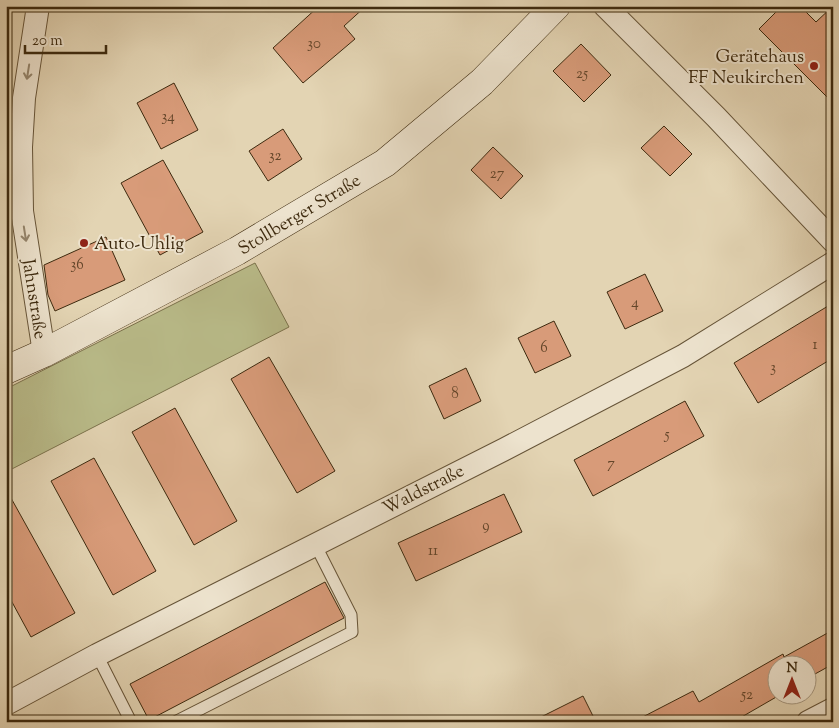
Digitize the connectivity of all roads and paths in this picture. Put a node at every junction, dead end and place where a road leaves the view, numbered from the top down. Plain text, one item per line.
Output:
1 (38, 6) edge
2 (556, 6) edge
3 (605, 6) edge
4 (833, 241) edge
5 (833, 263) edge
6 (44, 353) junction
7 (6, 370) edge
8 (315, 544) junction
9 (97, 655) junction
10 (6, 704) edge
11 (833, 709) edge
12 (130, 722) edge
13 (175, 722) edge
14 (808, 722) edge

1 -> 6 street, Jahnstraße
2 - 6 main road, Stollberger Straße
3 - 4 street
5 - 8 street, Waldstraße
6 - 7 main road, Stollberger Straße
8 - 9 street, Waldstraße
8 - 13 lane
9 - 10 street, Waldstraße
9 - 12 lane
11 - 14 street

